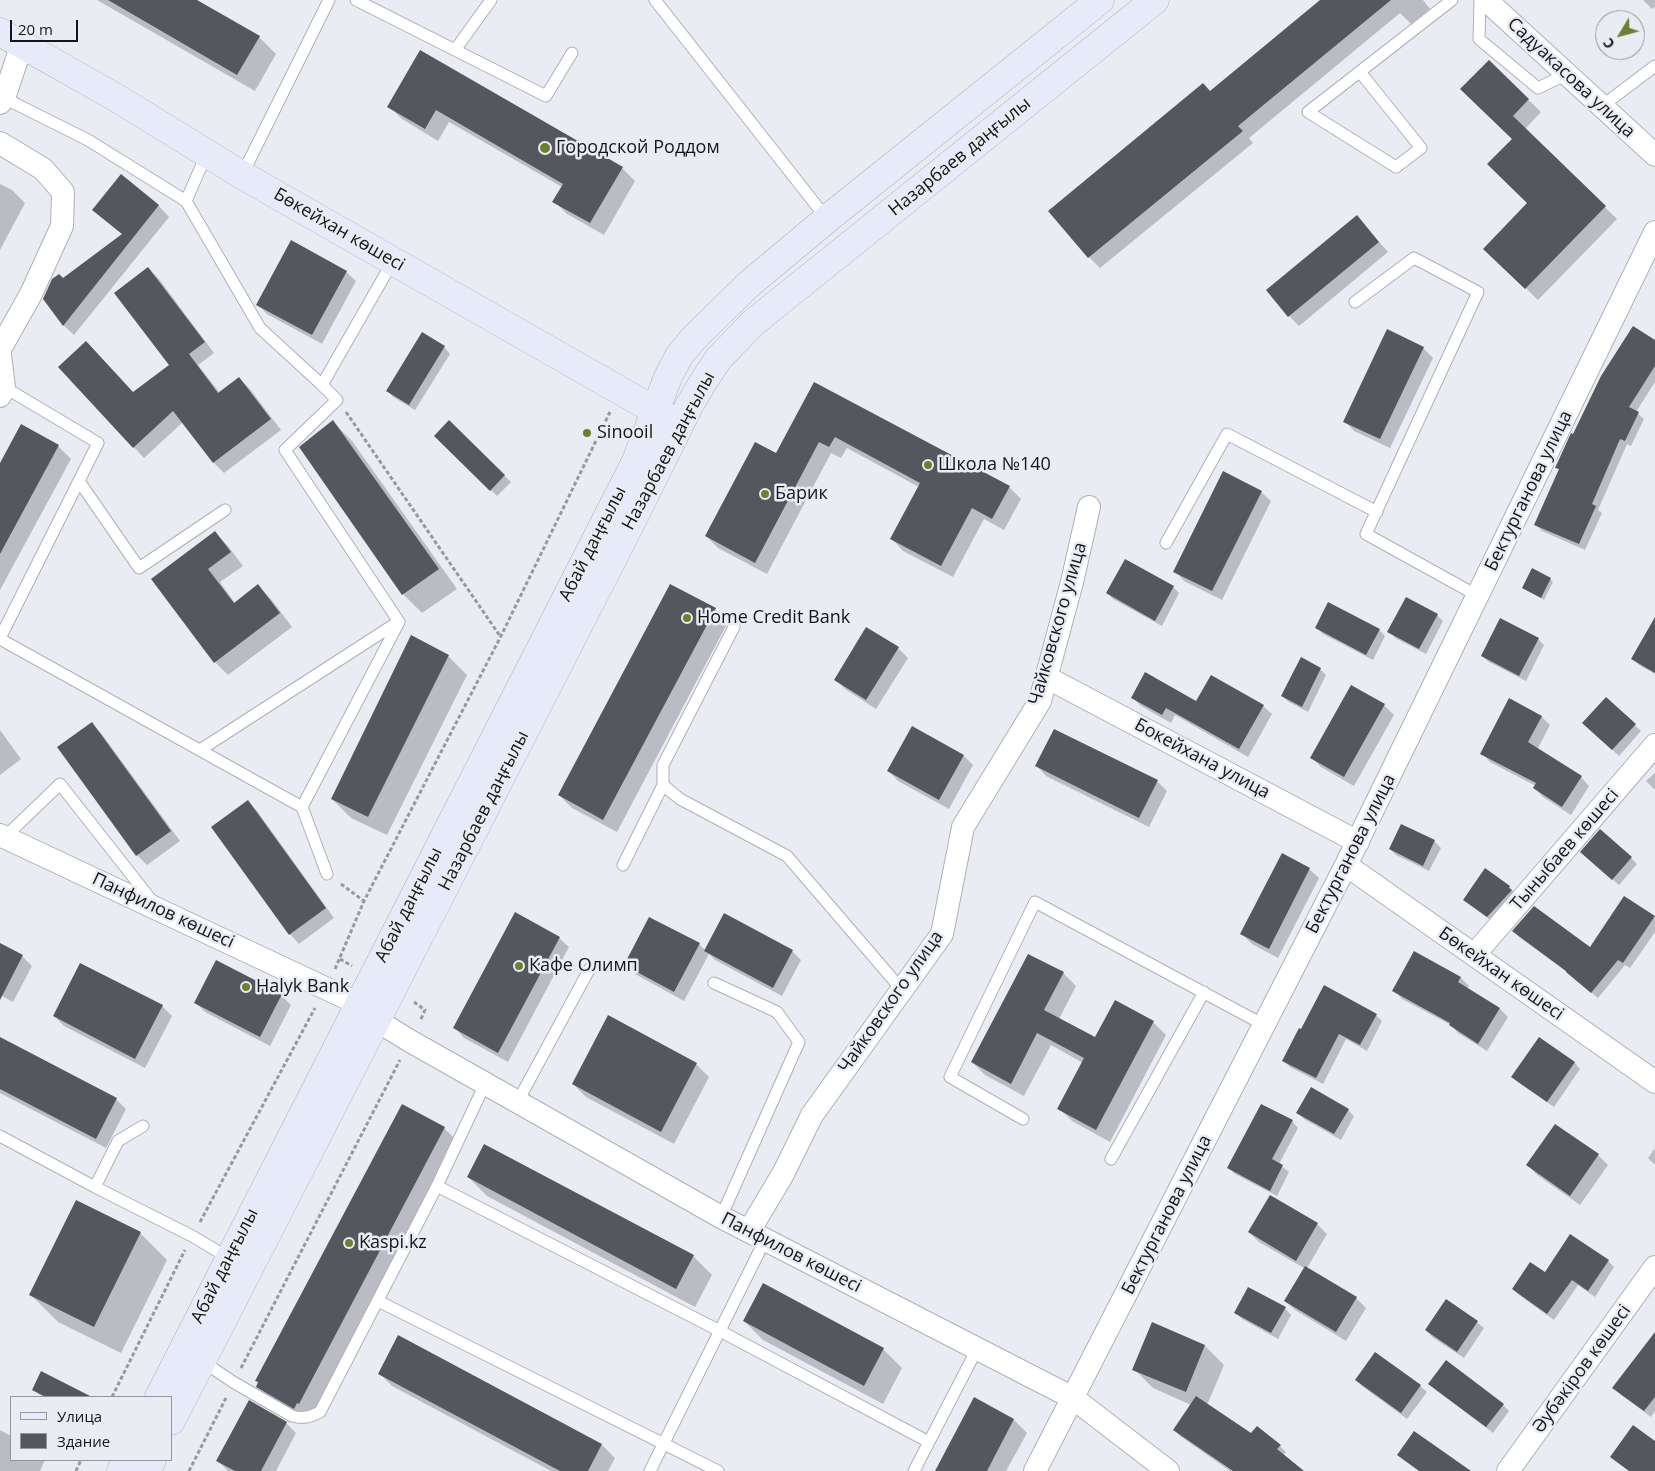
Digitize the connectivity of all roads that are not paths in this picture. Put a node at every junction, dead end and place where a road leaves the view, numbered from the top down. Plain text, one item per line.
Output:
1 (329, 0) edge
2 (356, 0) edge
3 (491, 0) edge
4 (655, 0) edge
5 (1100, 0) edge
6 (1155, 0) edge
7 (1452, 0) edge
8 (1480, 0) edge
9 (1486, 0) edge
10 (11, 38) edge
11 (455, 50) junction
12 (572, 54) dead end
13 (1655, 66) edge
14 (1360, 72) junction
15 (1567, 74) junction
16 (2, 100) edge
17 (1602, 106) junction
18 (0, 143) edge
19 (207, 153) junction
20 (1655, 155) edge
21 (242, 175) junction
22 (186, 201) junction
23 (827, 218) junction
24 (1655, 232) edge
25 (393, 261) junction
26 (1355, 302) dead end
27 (0, 349) edge
28 (0, 355) edge
29 (322, 385) junction
30 (2, 392) edge
31 (655, 410) junction
32 (680, 425) junction
33 (79, 480) junction
34 (1089, 506) dead end
35 (225, 510) dead end
36 (1376, 512) junction
37 (1166, 543) dead end
38 (1478, 596) junction
39 (399, 622) junction
40 (734, 627) dead end
41 (0, 638) edge
42 (1046, 677) junction
43 (1655, 745) edge
44 (200, 750) junction
45 (663, 785) junction
46 (302, 807) junction
47 (2, 836) edge
48 (1358, 842) junction
49 (623, 864) dead end
50 (1346, 865) junction
51 (327, 874) road end
52 (158, 909) junction
53 (1474, 955) junction
54 (590, 968) dead end
55 (714, 982) dead end
56 (902, 990) junction
57 (1204, 992) junction
58 (367, 1012) junction
59 (1264, 1025) junction
60 (1655, 1082) edge
61 (485, 1084) junction
62 (518, 1101) junction
63 (1023, 1118) dead end
64 (143, 1126) dead end
65 (0, 1136) edge
66 (1111, 1158) dead end
67 (437, 1186) junction
68 (96, 1187) junction
69 (721, 1217) junction
70 (757, 1236) junction
71 (229, 1258) junction
72 (1655, 1267) edge
73 (378, 1301) junction
74 (720, 1331) junction
75 (977, 1349) junction
76 (202, 1361) junction
77 (160, 1396) edge
78 (1073, 1398) junction
79 (172, 1419) edge
80 (929, 1442) junction
81 (664, 1443) junction
82 (650, 1471) edge
83 (718, 1471) edge
84 (914, 1471) edge
85 (1036, 1471) edge
86 (1168, 1471) edge
87 (1508, 1471) edge

1 - 21 lane
2 - 11 lane
3 - 11 lane
4 - 23 lane
5 - 23 main road, Назарбаев даңғылы
6 - 32 main road, Назарбаев даңғылы
7 - 14 lane
8 - 15 lane
9 - 15 street, Садуакасова улица
10 - 16 street
10 - 19 main road, Бөкейхан көшесі
11 - 12 lane
13 - 17 lane
14 - 14 lane
15 - 17 street, Садуакасова улица
16 - 22 lane
17 - 20 street, Садуакасова улица
18 - 27 street
19 - 21 main road, Бөкейхан көшесі
19 - 22 lane
21 - 25 main road, Бөкейхан көшесі
22 - 29 lane
23 - 31 main road, Назарбаев даңғылы
24 - 38 street, Бектурганова улица
25 - 29 lane
25 - 31 main road, Бөкейхан көшесі
26 - 36 lane
28 - 30 street
29 - 39 lane
30 - 33 lane
31 - 32 main road, Бөкейхан көшесі
31 - 58 main road, Абай даңғылы
32 - 58 main road, Назарбаев даңғылы
33 - 35 lane
33 - 41 lane
34 - 42 street, Чайковского улица
36 - 37 lane
36 - 38 lane
38 - 48 street, Бектурганова улица
39 - 44 lane
39 - 46 lane
40 - 45 lane
41 - 44 lane
42 - 48 street, Бокейхана улица
42 - 56 street, Чайковского улица
43 - 53 street, Тыныбаев көшесі
44 - 46 lane
45 - 49 lane
45 - 56 lane
46 - 51 lane
47 - 52 street, Панфилов көшесі
47 - 52 lane
48 - 50 street, Бектурганова улица
50 - 53 street, Бөкейхан көшесі
50 - 59 street, Бектурганова улица
52 - 58 street, Панфилов көшесі
53 - 60 street, Бөкейхан көшесі
54 - 62 lane
55 - 69 lane
56 - 70 street, Чайковского улица
57 - 59 lane
57 - 63 lane
57 - 66 lane
58 - 61 street, Панфилов көшесі
58 - 71 main road, Абай даңғылы
58 - 76 main road, Абай даңғылы
59 - 78 street, Бектурганова улица
61 - 62 street, Панфилов көшесі
61 - 67 lane
62 - 69 street, Панфилов көшесі
64 - 68 lane
65 - 68 lane
67 - 73 lane
67 - 74 lane
68 - 71 lane
69 - 70 street, Панфилов көшесі
70 - 74 lane
70 - 75 street, Панфилов көшесі
71 - 77 main road, Абай даңғылы
72 - 87 street, Әубәкіров көшесі
73 - 76 lane
73 - 81 lane
74 - 80 lane
74 - 81 lane
75 - 78 street, Панфилов көшесі
75 - 80 lane
76 - 79 main road, Абай даңғылы
78 - 85 street, Бектурганова улица
78 - 86 street, Панфилов көшесі
80 - 84 lane
81 - 82 lane
81 - 83 lane

